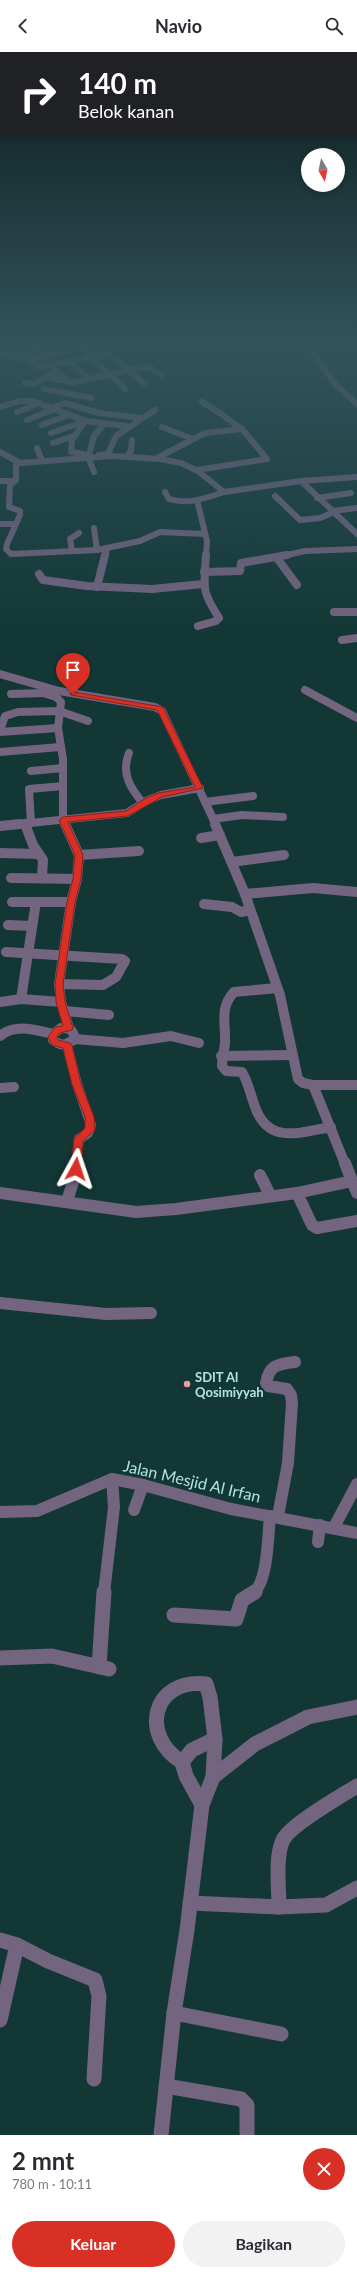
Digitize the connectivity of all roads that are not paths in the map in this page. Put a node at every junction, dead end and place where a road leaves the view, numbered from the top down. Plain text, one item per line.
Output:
1 (58, 441) edge
2 (72, 441) edge
3 (93, 441) edge
4 (112, 441) edge
5 (132, 441) edge
6 (189, 441) edge
7 (252, 441) edge
8 (53, 443) dead end
9 (37, 448) dead end
10 (0, 452) edge
11 (127, 456) junction
12 (88, 457) junction
13 (157, 458) junction
14 (42, 461) junction
15 (16, 462) junction
16 (197, 470) junction
17 (94, 472) dead end
18 (357, 477) edge
19 (0, 481) edge
20 (15, 481) junction
21 (301, 481) junction
22 (165, 492) dead end
23 (224, 492) junction
24 (351, 494) dead end
25 (275, 496) dead end
26 (317, 498) junction
27 (197, 500) junction
28 (0, 507) edge
29 (9, 507) junction
30 (357, 508) edge
31 (334, 512) junction
32 (0, 524) edge
33 (16, 524) junction
34 (94, 528) dead end
35 (79, 533) dead end
36 (205, 534) junction
37 (357, 534) edge
38 (107, 548) junction
39 (357, 549) edge
40 (97, 550) junction
41 (72, 551) junction
42 (277, 558) junction
43 (204, 572) junction
44 (39, 574) dead end
45 (203, 584) junction
46 (297, 586) dead end
47 (97, 587) junction
48 (334, 612) dead end
49 (357, 612) edge
50 (198, 626) dead end
51 (357, 638) edge
52 (342, 640) dead end
53 (0, 674) edge
54 (20, 680) junction
55 (305, 690) dead end
56 (44, 693) junction
57 (11, 694) dead end
58 (59, 711) junction
59 (357, 718) edge
60 (88, 721) dead end
61 (58, 728) junction
62 (0, 731) edge
63 (60, 747) junction
64 (0, 752) edge
65 (128, 753) dead end
66 (63, 768) junction
67 (31, 771) dead end
68 (63, 786) junction
69 (200, 788) junction
70 (253, 796) dead end
71 (205, 802) junction
72 (143, 803) junction
73 (283, 817) dead end
74 (213, 819) junction
75 (63, 820) junction
76 (28, 823) junction
77 (0, 826) edge
78 (220, 835) junction
79 (201, 838) dead end
80 (139, 851) dead end
81 (0, 852) edge
82 (39, 854) junction
83 (79, 855) junction
84 (284, 855) dead end
85 (232, 862) junction
86 (42, 877) junction
87 (11, 878) dead end
88 (77, 879) junction
89 (357, 892) edge
90 (245, 894) junction
91 (12, 902) dead end
92 (36, 902) junction
93 (71, 902) junction
94 (204, 904) dead end
95 (250, 910) junction
96 (8, 925) dead end
97 (32, 926) junction
98 (6, 952) dead end
99 (29, 952) junction
100 (63, 955) junction
101 (59, 984) junction
102 (277, 988) junction
103 (20, 1000) junction
104 (0, 1002) edge
105 (63, 1007) junction
106 (109, 1015) dead end
107 (69, 1028) junction
108 (53, 1034) junction
109 (0, 1036) edge
110 (71, 1042) junction
111 (199, 1044) dead end
112 (292, 1055) junction
113 (221, 1056) junction
114 (357, 1084) edge
115 (313, 1085) junction
116 (14, 1087) dead end
117 (0, 1088) edge
118 (331, 1126) junction
119 (260, 1175) dead end
120 (352, 1181) junction
121 (297, 1193) junction
122 (357, 1193) edge
123 (0, 1194) edge
124 (270, 1195) junction
125 (67, 1201) junction
126 (357, 1221) edge
127 (0, 1303) edge
128 (151, 1313) dead end
129 (295, 1362) dead end
130 (112, 1479) junction
131 (357, 1484) edge
132 (143, 1485) junction
133 (134, 1510) dead end
134 (0, 1512) edge
135 (274, 1516) junction
136 (320, 1525) junction
137 (334, 1527) junction
138 (357, 1533) edge
139 (318, 1542) dead end
140 (174, 1615) dead end
141 (0, 1658) edge
142 (357, 1707) edge
143 (215, 1739) junction
144 (182, 1762) junction
145 (213, 1777) junction
146 (357, 1786) edge
147 (202, 1805) junction
148 (357, 1888) edge
149 (190, 1904) junction
150 (279, 1907) junction
151 (0, 1940) edge
152 (17, 1945) junction
153 (174, 2013) junction
154 (0, 2020) edge
155 (281, 2034) dead end
156 (94, 2079) dead end
157 (166, 2086) junction
158 (162, 2135) edge
159 (247, 2135) edge

1 - 8 street
2 - 12 street
3 - 12 street
4 - 12 street
5 - 11 street
6 - 13 street
7 - 16 street
9 - 14 street
10 - 15 street
11 - 12 street
11 - 13 street
12 - 14 street
12 - 17 street
13 - 16 street
14 - 15 street
15 - 20 street
16 - 23 street
18 - 21 street
19 - 20 street
20 - 29 street
21 - 23 street
21 - 26 street
22 - 27 street
23 - 27 street
24 - 26 street
25 - 31 street
26 - 31 street
27 - 36 street
28 - 29 street
29 - 33 street
30 - 31 street
31 - 37 street
32 - 33 street
33 - 41 street
34 - 40 street
35 - 41 street
36 - 38 street
36 - 43 street
38 - 40 street
38 - 47 street
39 - 42 street
40 - 41 street
42 - 43 street
42 - 46 street
43 - 45 street
44 - 47 street
45 - 47 street
45 - 50 street
48 - 49 street
51 - 52 street
53 - 54 street
54 - 56 street
54 - 69 street
55 - 59 street
56 - 57 street
56 - 58 street
58 - 60 street
58 - 61 street
58 - 62 street
61 - 62 street
61 - 63 street
63 - 64 street
63 - 66 street
65 - 72 street
66 - 67 street
66 - 68 street
68 - 75 street
68 - 76 street
69 - 71 street
69 - 72 street
70 - 71 street
71 - 74 street
72 - 75 street
73 - 74 street
74 - 78 street
75 - 76 street
75 - 83 street
76 - 77 street
76 - 82 street
78 - 79 street
78 - 85 street
80 - 83 street
81 - 82 street
82 - 86 street
83 - 88 street
84 - 85 street
85 - 90 street
86 - 87 street
86 - 88 street
88 - 93 street
89 - 90 street
90 - 95 street
91 - 92 street
92 - 93 street
92 - 97 street
93 - 100 street
94 - 95 street
95 - 102 street
96 - 97 street
97 - 99 street
98 - 99 street
99 - 100 street
99 - 103 street
100 - 101 street
100 - 101 street
101 - 105 street
102 - 112 street
102 - 113 street
103 - 104 street
103 - 105 street
105 - 106 street
105 - 107 street
107 - 108 street
107 - 110 street
108 - 109 street
108 - 110 street
110 - 111 street
110 - 125 street
112 - 113 street
112 - 115 street
113 - 118 street
114 - 115 street
115 - 118 street
116 - 117 street
118 - 120 street
119 - 124 street
120 - 121 street
120 - 122 street
121 - 124 street
121 - 126 street
123 - 125 street
124 - 125 street
127 - 128 street
129 - 135 street
130 - 132 street, Jalan Mesjid Al Irfan
130 - 134 street, Jalan Mesjid Al Irfan
130 - 141 street
131 - 137 street
132 - 133 street
132 - 135 street, Jalan Mesjid Al Irfan
135 - 136 street, Jalan Mesjid Al Irfan
135 - 140 street
136 - 137 street, Jalan Mesjid Al Irfan
136 - 139 street
137 - 138 street, Jalan Mesjid Al Irfan
142 - 145 street
143 - 144 street
143 - 144 street
143 - 145 street
144 - 147 street
145 - 147 street
146 - 150 street
147 - 149 street
148 - 150 street
149 - 150 street
149 - 153 street
151 - 152 street
152 - 154 street
152 - 156 street
153 - 155 street
153 - 157 street
157 - 158 street
157 - 159 street

